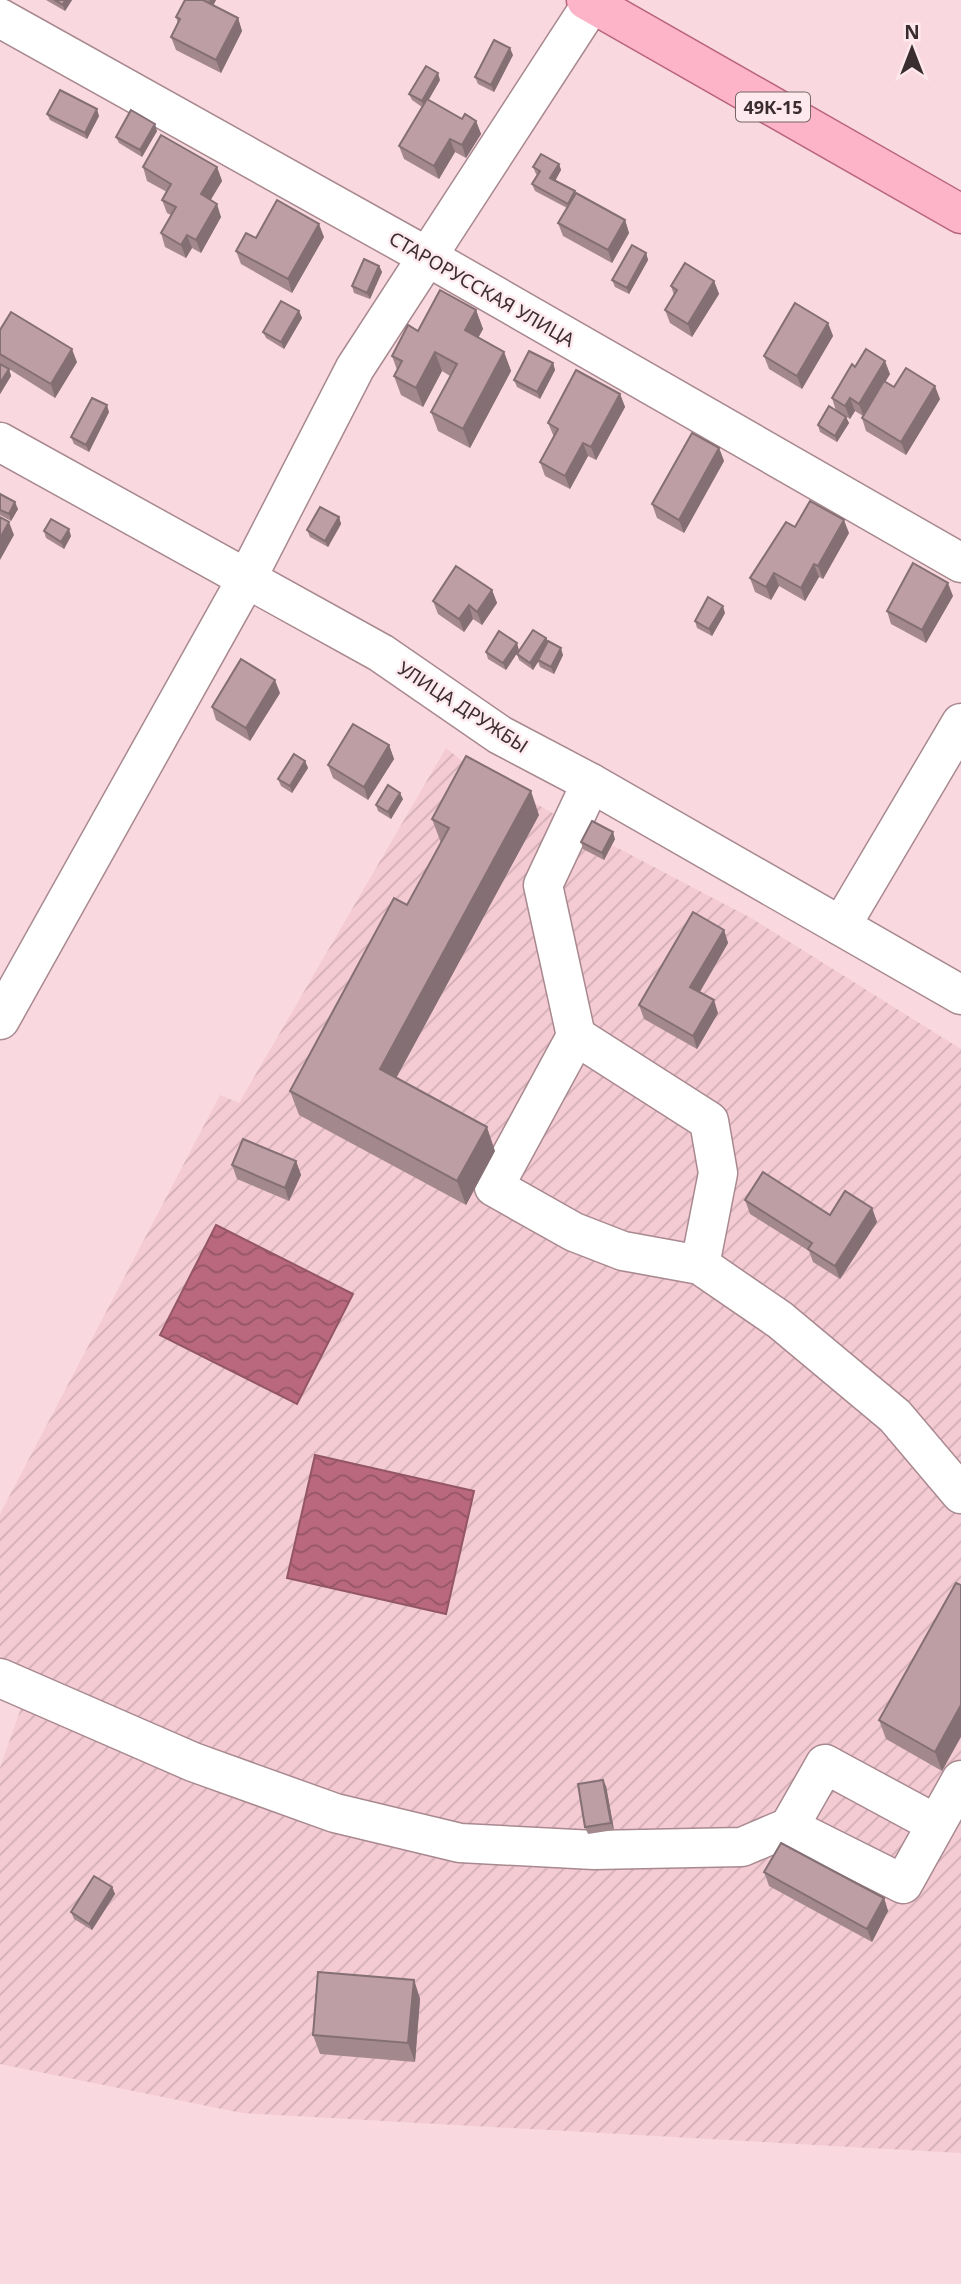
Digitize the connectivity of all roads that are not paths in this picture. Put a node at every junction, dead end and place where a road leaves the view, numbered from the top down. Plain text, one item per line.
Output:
1 (589, 2) edge
2 (0, 18) edge
3 (961, 214) edge
4 (426, 256) junction
5 (0, 442) edge
6 (961, 563) edge
7 (247, 578) junction
8 (961, 723) edge
9 (591, 783) junction
10 (841, 926) junction
11 (955, 992) edge
12 (0, 1020) edge
13 (576, 1036) junction
14 (700, 1265) junction
15 (961, 1494) edge
16 (0, 1678) edge
17 (961, 1780) edge
18 (936, 1824) junction
19 (789, 1826) junction

1 - 3 main road, 49К-15
1 - 4 street
2 - 4 street, СТАРОРУССКАЯ УЛИЦА
4 - 6 street, СТАРОРУССКАЯ УЛИЦА
4 - 7 street
5 - 7 street, УЛИЦА ДРУЖБЫ
7 - 9 street, УЛИЦА ДРУЖБЫ
7 - 12 street
8 - 10 street
9 - 10 street, УЛИЦА ДРУЖБЫ
9 - 13 street
10 - 11 street, УЛИЦА ДРУЖБЫ
13 - 14 street
13 - 14 street
14 - 15 street
16 - 19 street
17 - 18 street
18 - 19 street
18 - 19 street

